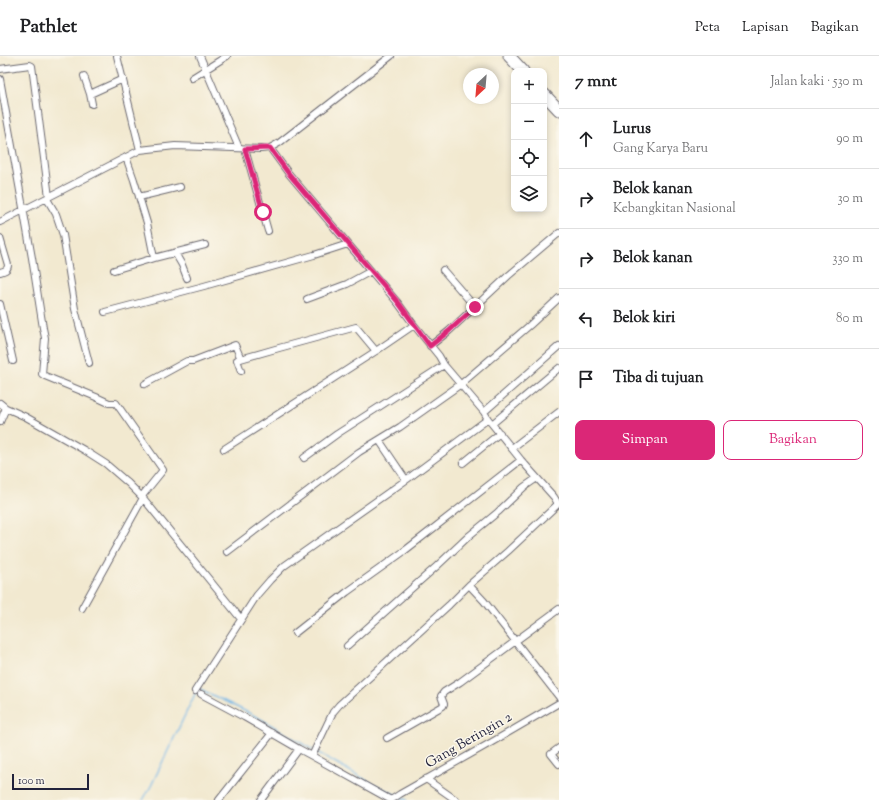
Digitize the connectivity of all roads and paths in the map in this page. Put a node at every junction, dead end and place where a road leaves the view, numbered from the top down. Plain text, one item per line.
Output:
1 (117, 56) edge
2 (200, 56) edge
3 (227, 56) edge
4 (391, 56) edge
5 (509, 56) edge
6 (520, 68) edge
7 (0, 69) edge
8 (206, 70) junction
9 (84, 76) dead end
10 (192, 78) dead end
11 (0, 79) edge
12 (123, 80) junction
13 (90, 94) junction
14 (547, 97) edge
15 (92, 104) dead end
16 (559, 110) edge
17 (242, 148) junction
18 (270, 148) junction
19 (140, 150) junction
20 (126, 157) junction
21 (180, 187) dead end
22 (139, 197) junction
23 (48, 198) junction
24 (24, 211) junction
25 (0, 215) edge
26 (1, 222) edge
27 (268, 231) dead end
28 (559, 233) edge
29 (0, 238) edge
30 (348, 244) junction
31 (205, 245) dead end
32 (175, 253) junction
33 (154, 258) junction
34 (114, 270) dead end
35 (443, 270) dead end
36 (371, 271) junction
37 (0, 272) edge
38 (187, 278) dead end
39 (559, 298) edge
40 (307, 299) dead end
41 (0, 304) edge
42 (475, 307) junction
43 (104, 312) dead end
44 (414, 325) junction
45 (430, 346) junction
46 (559, 346) edge
47 (376, 351) junction
48 (241, 359) junction
49 (13, 361) dead end
50 (89, 363) dead end
51 (444, 365) junction
52 (559, 368) edge
53 (241, 370) dead end
54 (145, 384) dead end
55 (461, 384) junction
56 (0, 403) edge
57 (6, 408) junction
58 (484, 412) junction
59 (559, 412) edge
60 (488, 418) junction
61 (0, 422) edge
62 (492, 424) junction
63 (500, 433) junction
64 (380, 440) junction
65 (512, 448) junction
66 (224, 449) dead end
67 (304, 458) dead end
68 (521, 460) junction
69 (463, 463) dead end
70 (537, 478) junction
71 (406, 480) junction
72 (557, 495) edge
73 (143, 497) junction
74 (558, 505) edge
75 (227, 552) dead end
76 (470, 585) junction
77 (82, 608) dead end
78 (559, 610) edge
79 (241, 618) junction
80 (295, 633) dead end
81 (515, 642) junction
82 (347, 646) dead end
83 (194, 691) dead end
84 (201, 694) dead end
85 (559, 697) edge
86 (559, 702) edge
87 (272, 734) junction
88 (387, 738) dead end
89 (559, 748) edge
90 (299, 749) junction
91 (313, 755) junction
92 (559, 764) edge
93 (426, 779) junction
94 (394, 798) edge
95 (219, 800) edge
96 (261, 800) edge
97 (456, 800) edge

1 - 12 street
2 - 8 street
3 - 8 street
4 - 18 street
5 - 6 highway
7 - 23 street
8 - 10 street
8 - 17 street
9 - 13 street
11 - 24 street
12 - 13 street
12 - 19 street
13 - 15 street
14 - 16 highway
17 - 18 street
17 - 19 street
17 - 27 street
18 - 30 street
19 - 20 street
20 - 22 street
20 - 23 street
21 - 22 street
22 - 33 street
23 - 24 street
23 - 50 street
24 - 26 street
24 - 73 street
25 - 26 street
28 - 42 street
29 - 37 street
30 - 36 street
30 - 43 street
31 - 32 street
32 - 33 street
32 - 38 street
33 - 34 street
35 - 42 street
36 - 40 street
36 - 44 street
39 - 55 street
41 - 49 street
42 - 45 street
44 - 45 street
44 - 47 street
45 - 51 street
46 - 58 street
47 - 48 street
47 - 66 street
48 - 53 street
48 - 54 street
51 - 55 street
51 - 67 street
52 - 62 street
55 - 58 street
55 - 64 street
56 - 57 street
57 - 61 street
57 - 73 street
58 - 60 street
59 - 65 street
60 - 62 street
60 - 71 street
62 - 63 street
63 - 65 street
63 - 69 street
64 - 71 street
64 - 75 street
65 - 68 street
68 - 70 street
68 - 80 street
70 - 72 street
70 - 82 street
71 - 79 street
72 - 74 street
73 - 77 street
73 - 79 street
74 - 76 street
76 - 81 street
76 - 91 street
78 - 81 street
79 - 83 street
81 - 85 street
81 - 88 street
84 - 87 street
86 - 93 street, Gang Beringin 2
87 - 90 street
87 - 95 street
89 - 92 street
90 - 91 street
90 - 96 street
91 - 94 street
93 - 94 street, Gang Beringin 2
93 - 97 street

